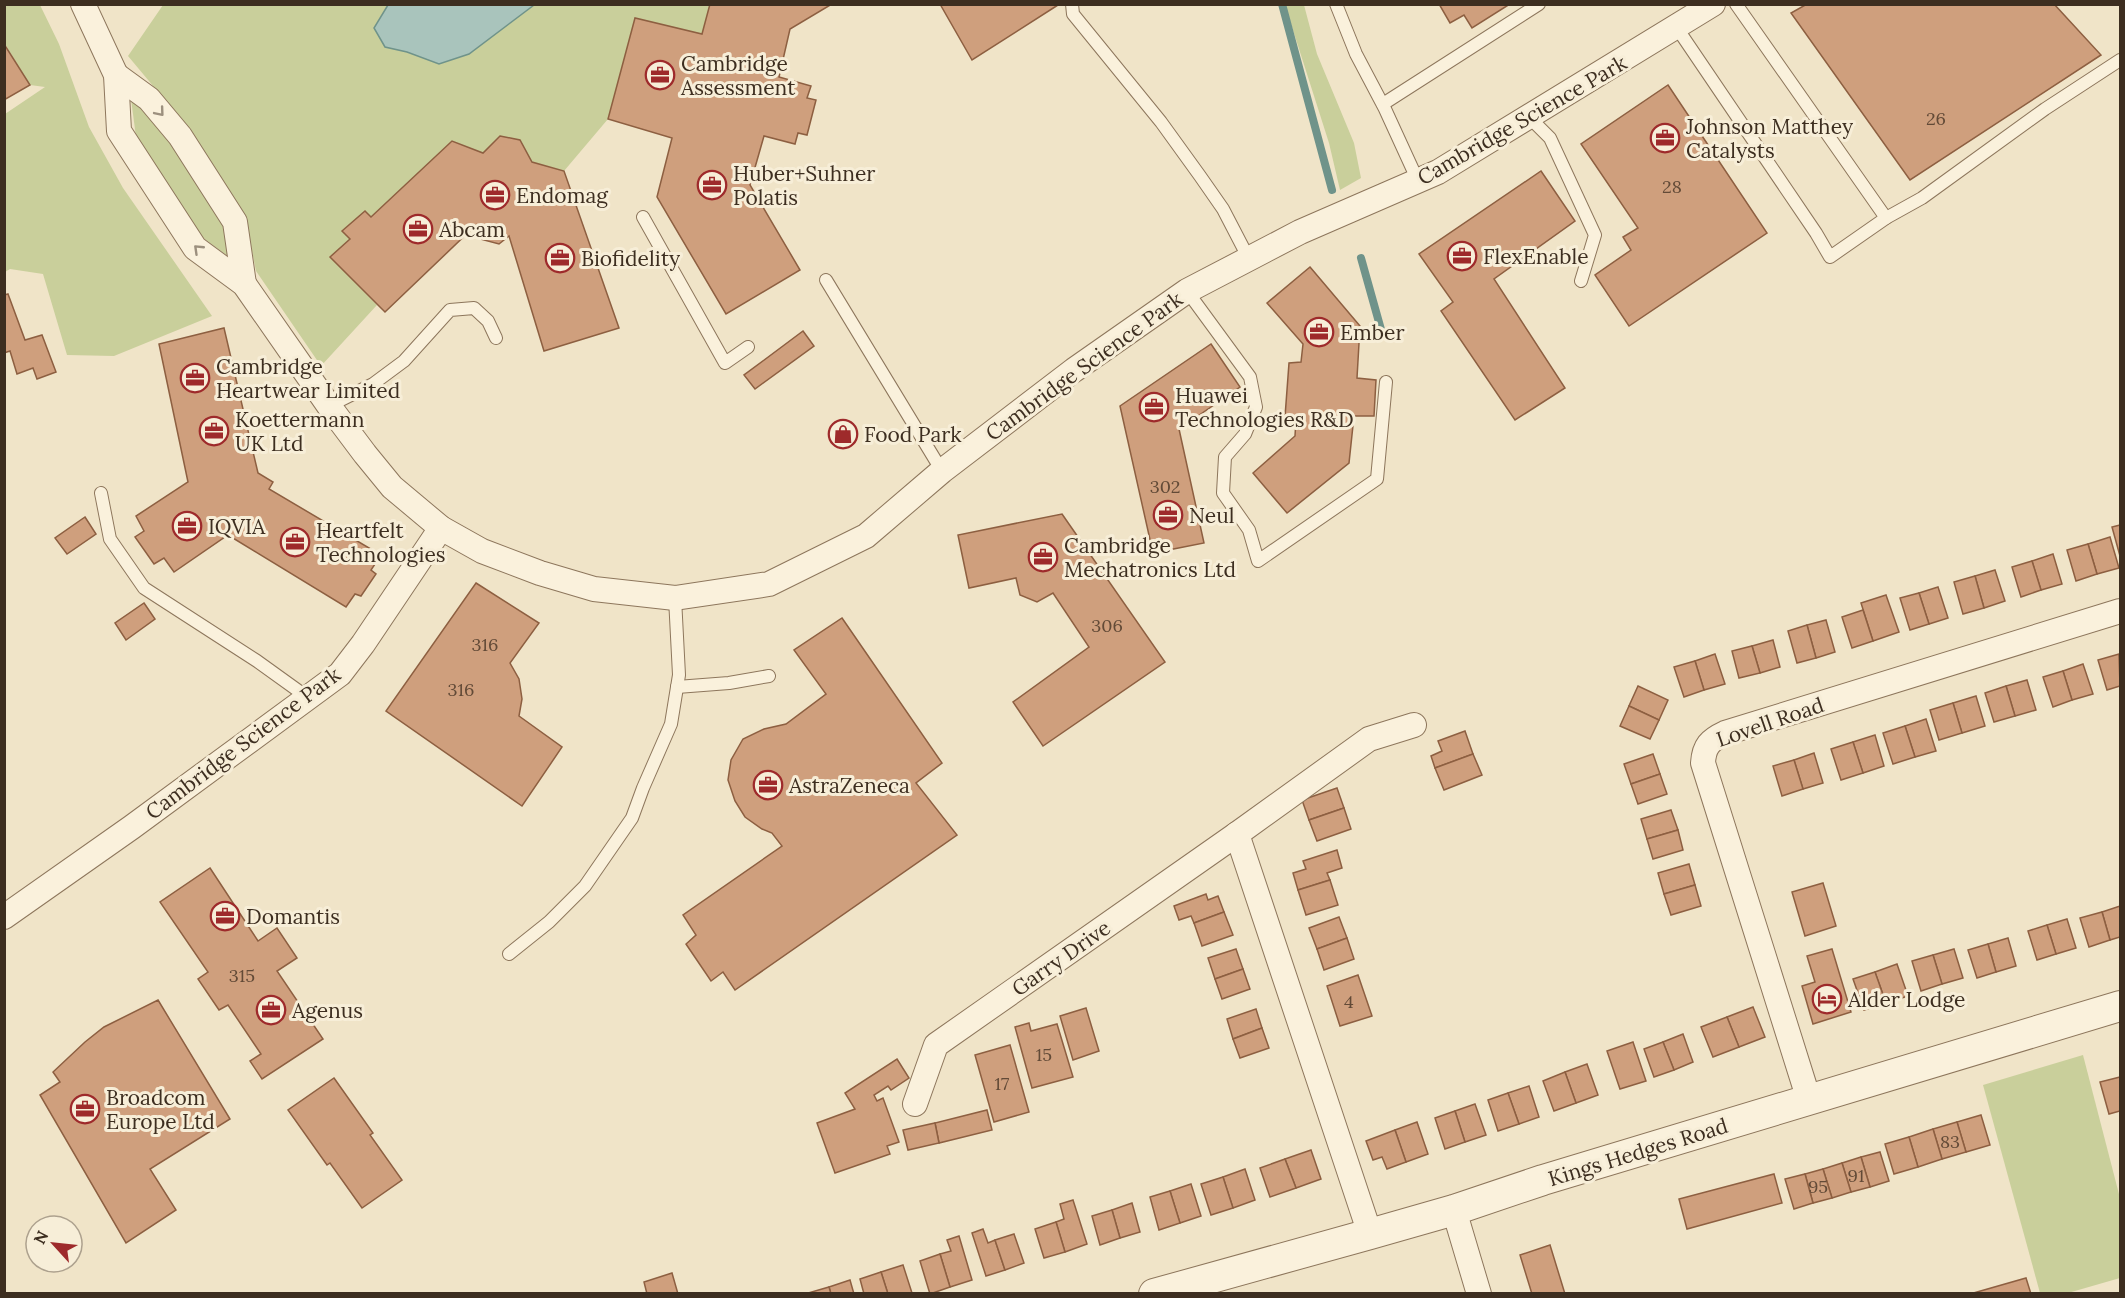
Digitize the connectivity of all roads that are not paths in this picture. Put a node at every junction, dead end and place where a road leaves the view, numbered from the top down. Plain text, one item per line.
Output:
1 (83, 4) edge
2 (1072, 4) edge
3 (1336, 4) edge
4 (1539, 4) edge
5 (1713, 4) edge
6 (1736, 4) edge
7 (1677, 28) junction
8 (2121, 60) edge
9 (116, 75) junction
10 (1383, 104) junction
11 (1530, 118) junction
12 (1418, 181) junction
13 (643, 217) dead end
14 (1886, 218) junction
15 (1248, 259) junction
16 (826, 280) dead end
17 (1581, 281) dead end
18 (244, 284) junction
19 (1187, 291) junction
20 (496, 338) dead end
21 (748, 347) dead end
22 (1386, 382) dead end
23 (329, 406) junction
24 (942, 471) junction
25 (101, 493) dead end
26 (441, 528) junction
27 (675, 598) junction
28 (2121, 611) edge
29 (769, 676) dead end
30 (677, 687) junction
31 (307, 697) junction
32 (1414, 725) dead end
33 (1237, 834) junction
34 (4, 917) edge
35 (509, 954) dead end
36 (2121, 1006) edge
37 (1809, 1100) junction
38 (915, 1104) dead end
39 (1454, 1210) junction
40 (1370, 1234) junction
41 (1154, 1293) edge
42 (1479, 1293) edge

1 - 9 street, Cambridge Science Park
2 - 15 lane
3 - 10 lane
4 - 10 lane
5 - 7 street, Cambridge Science Park
6 - 14 lane
7 - 11 street, Cambridge Science Park
7 - 14 lane
8 - 14 lane
9 -> 18 street, Cambridge Science Park
18 -> 9 street, Cambridge Science Park
10 - 12 lane
11 - 12 street, Cambridge Science Park
11 - 17 lane
12 - 15 street, Cambridge Science Park
13 - 21 lane
15 - 19 street, Cambridge Science Park
16 - 24 lane
18 - 23 street, Cambridge Science Park
19 - 22 lane
19 - 24 street, Cambridge Science Park
20 - 23 lane
23 - 26 street, Cambridge Science Park
24 - 27 street, Cambridge Science Park
25 - 31 lane
26 - 27 street, Cambridge Science Park
26 - 31 street, Cambridge Science Park
27 - 30 lane
28 - 37 street, Lovell Road
29 - 30 lane
30 - 35 lane
31 - 34 street, Cambridge Science Park
32 - 33 street, Garry Drive
33 - 38 street, Garry Drive
33 - 40 street
36 - 37 street, Kings Hedges Road
37 - 39 street, Kings Hedges Road
39 - 40 street, Kings Hedges Road
39 - 42 street
40 - 41 street, Kings Hedges Road

